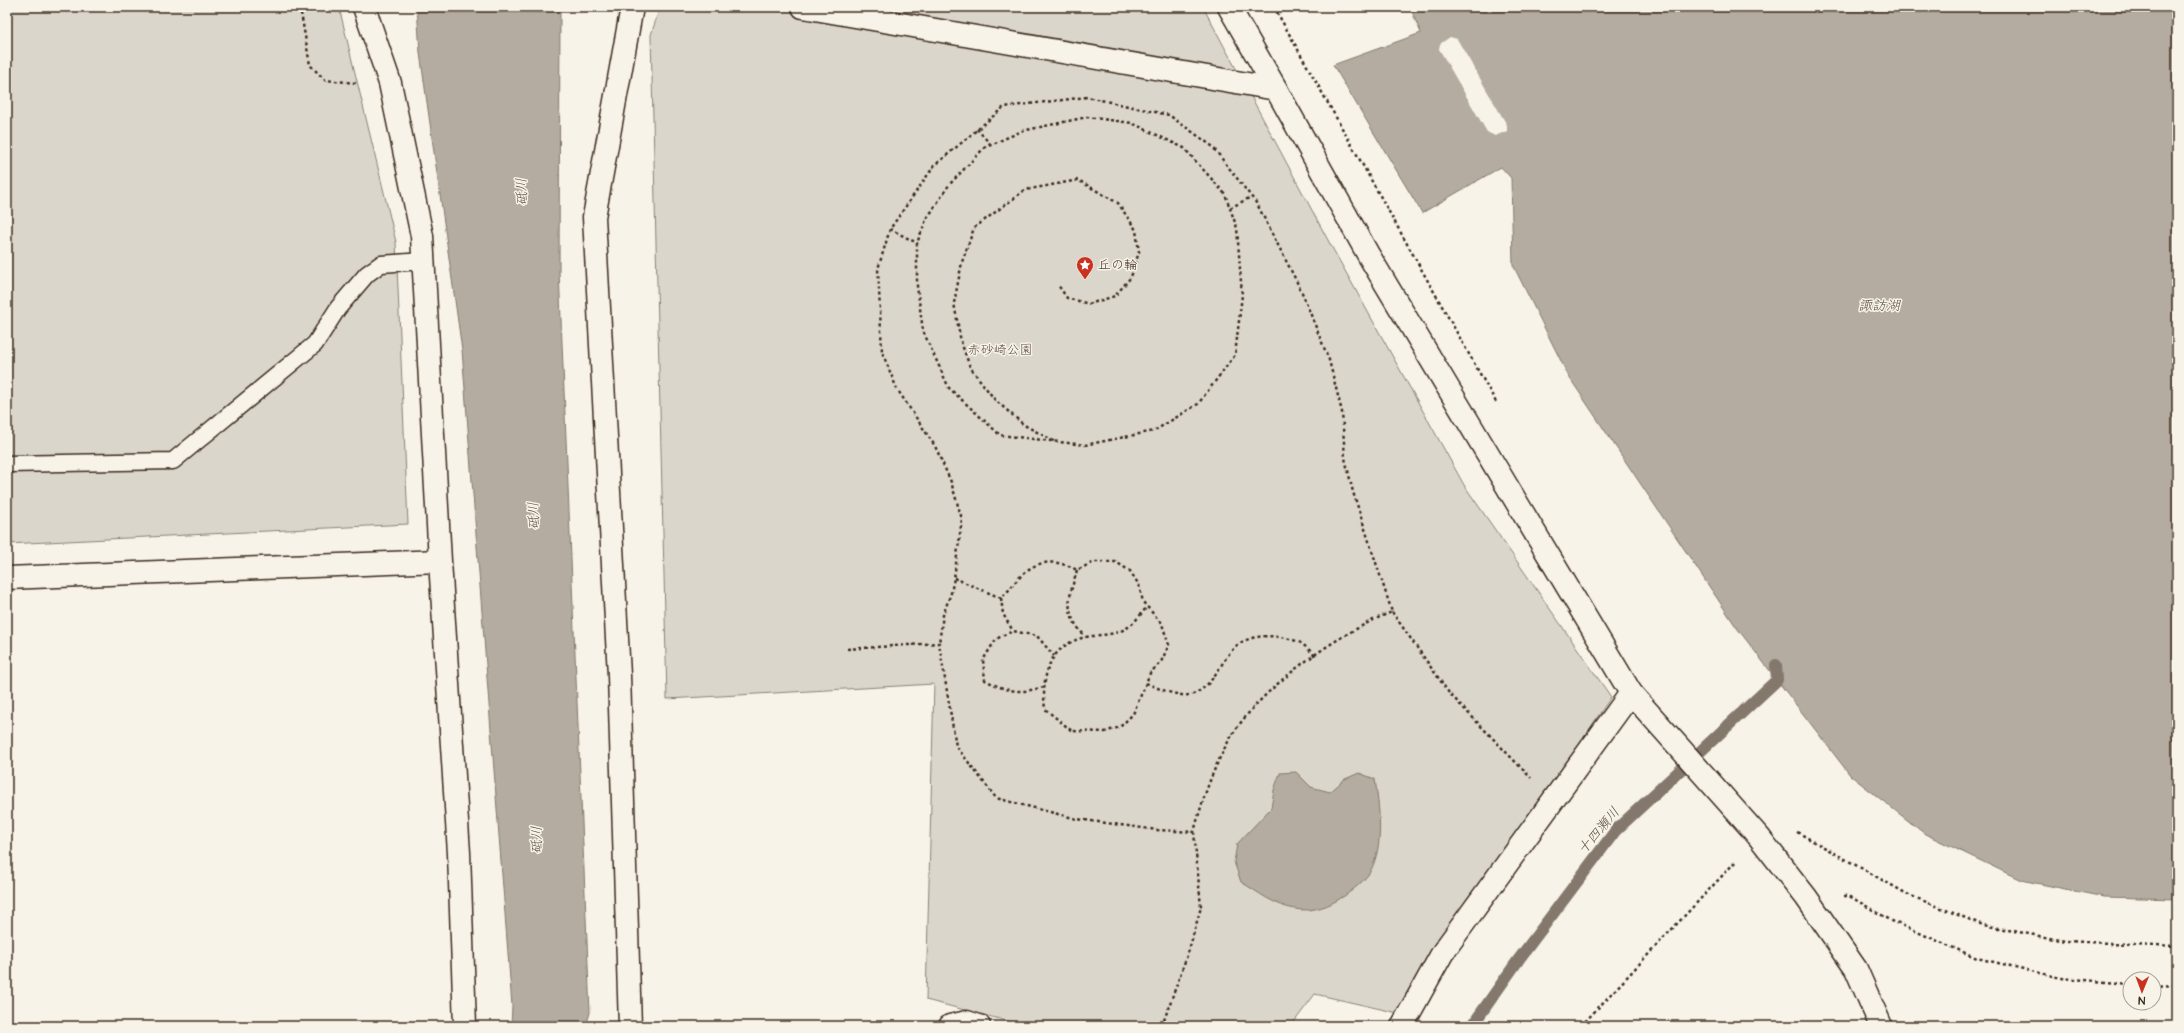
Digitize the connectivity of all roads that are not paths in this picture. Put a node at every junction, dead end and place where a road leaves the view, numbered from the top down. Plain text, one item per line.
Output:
1 (364, 7) edge
2 (632, 7) edge
3 (804, 7) edge
4 (1230, 7) edge
5 (1276, 89) junction
6 (423, 261) junction
7 (7, 464) edge
8 (440, 561) junction
9 (7, 578) edge
10 (1631, 692) junction
11 (465, 1026) edge
12 (630, 1026) edge
13 (950, 1026) edge
14 (979, 1026) edge
15 (1402, 1026) edge
16 (1881, 1026) edge

1 - 6 street
2 - 12 street
3 - 5 street
4 - 5 street
5 - 10 street
6 - 7 lane
6 - 8 street
8 - 9 street
8 - 11 street
10 - 15 street
10 - 16 street
13 - 14 street

